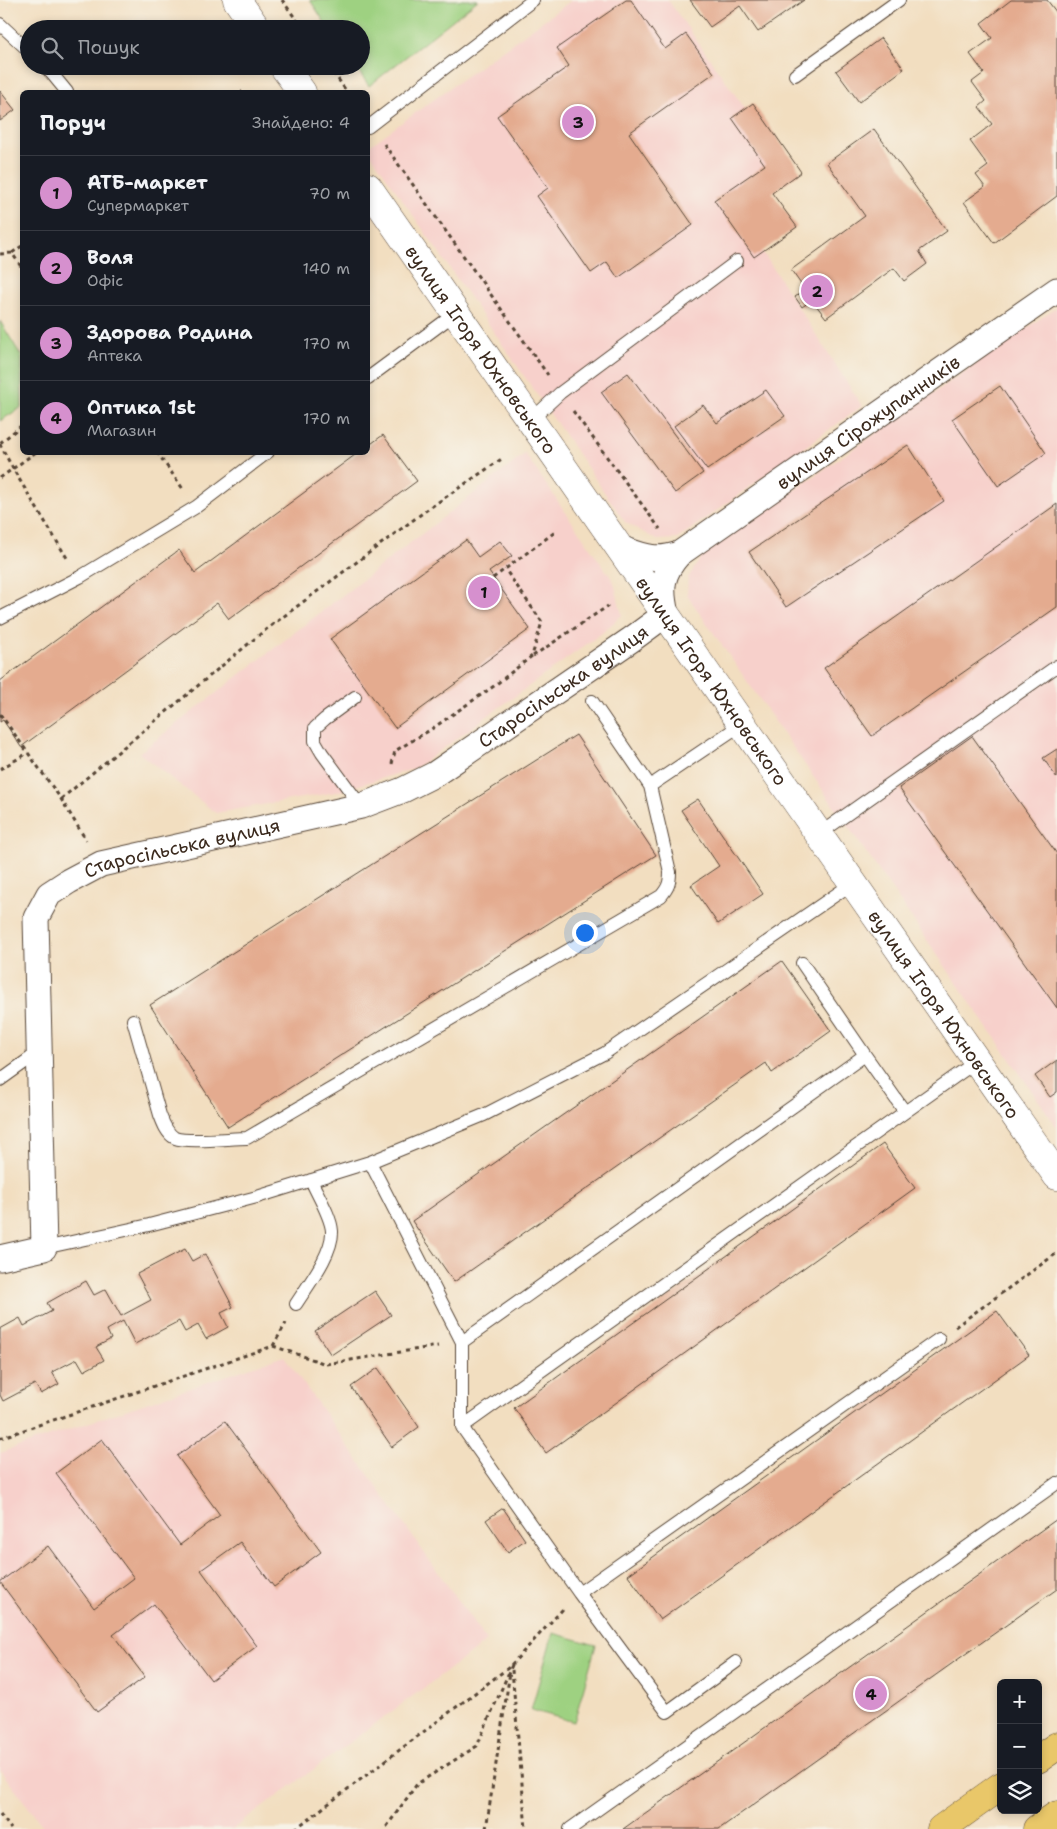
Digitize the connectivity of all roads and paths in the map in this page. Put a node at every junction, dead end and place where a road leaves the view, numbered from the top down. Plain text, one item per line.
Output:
1 (237, 0) edge
2 (282, 0) edge
3 (533, 0) edge
4 (899, 0) edge
5 (251, 20) edge
6 (296, 20) edge
7 (0, 24) edge
8 (20, 43) edge
9 (53, 75) edge
10 (290, 75) edge
11 (336, 75) edge
12 (795, 75) dead end
13 (65, 90) edge
14 (301, 90) edge
15 (347, 90) edge
16 (370, 125) edge
17 (370, 127) edge
18 (370, 190) edge
19 (20, 247) edge
20 (12, 253) junction
21 (0, 254) edge
22 (737, 261) dead end
23 (20, 265) edge
24 (1057, 290) edge
25 (456, 313) junction
26 (370, 377) edge
27 (560, 393) junction
28 (530, 420) junction
29 (20, 427) edge
30 (0, 443) edge
31 (32, 455) edge
32 (159, 455) edge
33 (264, 455) edge
34 (503, 458) dead end
35 (12, 469) junction
36 (0, 478) edge
37 (196, 507) junction
38 (661, 530) dead end
39 (556, 532) dead end
40 (620, 548) junction
41 (679, 554) junction
42 (505, 569) junction
43 (80, 577) junction
44 (493, 578) dead end
45 (608, 606) dead end
46 (666, 614) junction
47 (0, 618) edge
48 (532, 656) junction
49 (1057, 666) edge
50 (355, 697) dead end
51 (592, 701) dead end
52 (0, 714) edge
53 (742, 724) junction
54 (28, 753) junction
55 (0, 769) edge
56 (650, 786) junction
57 (385, 797) junction
58 (61, 798) junction
59 (361, 806) junction
60 (819, 834) junction
61 (101, 864) junction
62 (853, 883) junction
63 (802, 963) dead end
64 (133, 1020) dead end
65 (39, 1052) junction
66 (865, 1056) junction
67 (977, 1061) junction
68 (0, 1080) edge
69 (905, 1112) junction
70 (370, 1162) junction
71 (1057, 1176) edge
72 (311, 1180) junction
73 (44, 1248) junction
74 (1057, 1253) edge
75 (0, 1258) edge
76 (296, 1304) joint
77 (939, 1339) joint
78 (462, 1342) junction
79 (273, 1346) junction
80 (462, 1427) junction
81 (0, 1438) edge
82 (1057, 1483) edge
83 (579, 1593) junction
84 (736, 1662) dead end
85 (512, 1665) junction
86 (1057, 1746) edge
87 (1042, 1756) edge
88 (997, 1789) edge
89 (0, 1814) edge
90 (1057, 1815) edge
91 (11, 1829) edge
92 (295, 1829) edge
93 (385, 1829) edge
94 (486, 1829) edge
95 (526, 1829) edge
96 (570, 1829) edge
97 (941, 1829) edge
98 (1037, 1829) edge

1 - 5 street
2 - 6 path
3 - 16 lane
4 - 12 lane
7 - 8 lane
9 - 13 lane
10 - 14 street
11 - 15 path
17 - 27 path
18 - 25 street, вулиця Ігоря Юхновського
19 - 20 path
20 - 21 path
20 - 23 path
22 - 27 lane
24 - 41 street, вулиця Сірожупанників
25 - 26 lane
25 - 28 street, вулиця Ігоря Юхновського
27 - 28 lane
27 - 38 path
28 - 40 street, вулиця Ігоря Юхновського
29 - 30 path
30 - 35 path
31 - 35 path
32 - 37 path
33 - 37 lane
34 - 58 path
35 - 36 path
35 - 43 path
37 - 43 lane
39 - 42 path
40 - 41 street, вулиця Сірожупанників
40 - 46 street, вулиця Ігоря Юхновського
41 - 46 street, вулиця Сірожупанників
42 - 44 path
42 - 48 path
43 - 47 lane
45 - 48 path
46 - 53 street, вулиця Ігоря Юхновського
46 - 57 street, Старосільська вулиця
48 - 57 path
49 - 60 lane
50 - 59 lane
51 - 56 lane
52 - 54 path
53 - 56 lane
53 - 60 street, вулиця Ігоря Юхновського
54 - 55 path
54 - 58 path
56 - 64 lane
57 - 59 street, Старосільська вулиця
58 - 61 path
59 - 61 street, Старосільська вулиця
60 - 62 street, вулиця Ігоря Юхновського
61 - 65 street, Старосільська вулиця
62 - 67 street, вулиця Ігоря Юхновського
62 - 70 lane
63 - 66 lane
65 - 68 lane
65 - 73 street, Старосільська вулиця
66 - 69 lane
66 - 78 lane
67 - 69 lane
67 - 71 street, вулиця Ігоря Юхновського
69 - 80 lane
70 - 72 lane
70 - 78 lane
72 - 73 lane
72 - 76 lane
73 - 75 street
74 - 77 path
76 - 79 path
77 - 83 lane
78 - 79 path
78 - 80 lane
79 - 81 path
80 - 83 lane
82 - 96 lane
83 - 84 lane
83 - 85 path
85 - 92 path
85 - 93 path
85 - 94 path
85 - 95 path
86 - 87 main road
88 - 97 main road
89 - 91 path
90 - 98 main road

